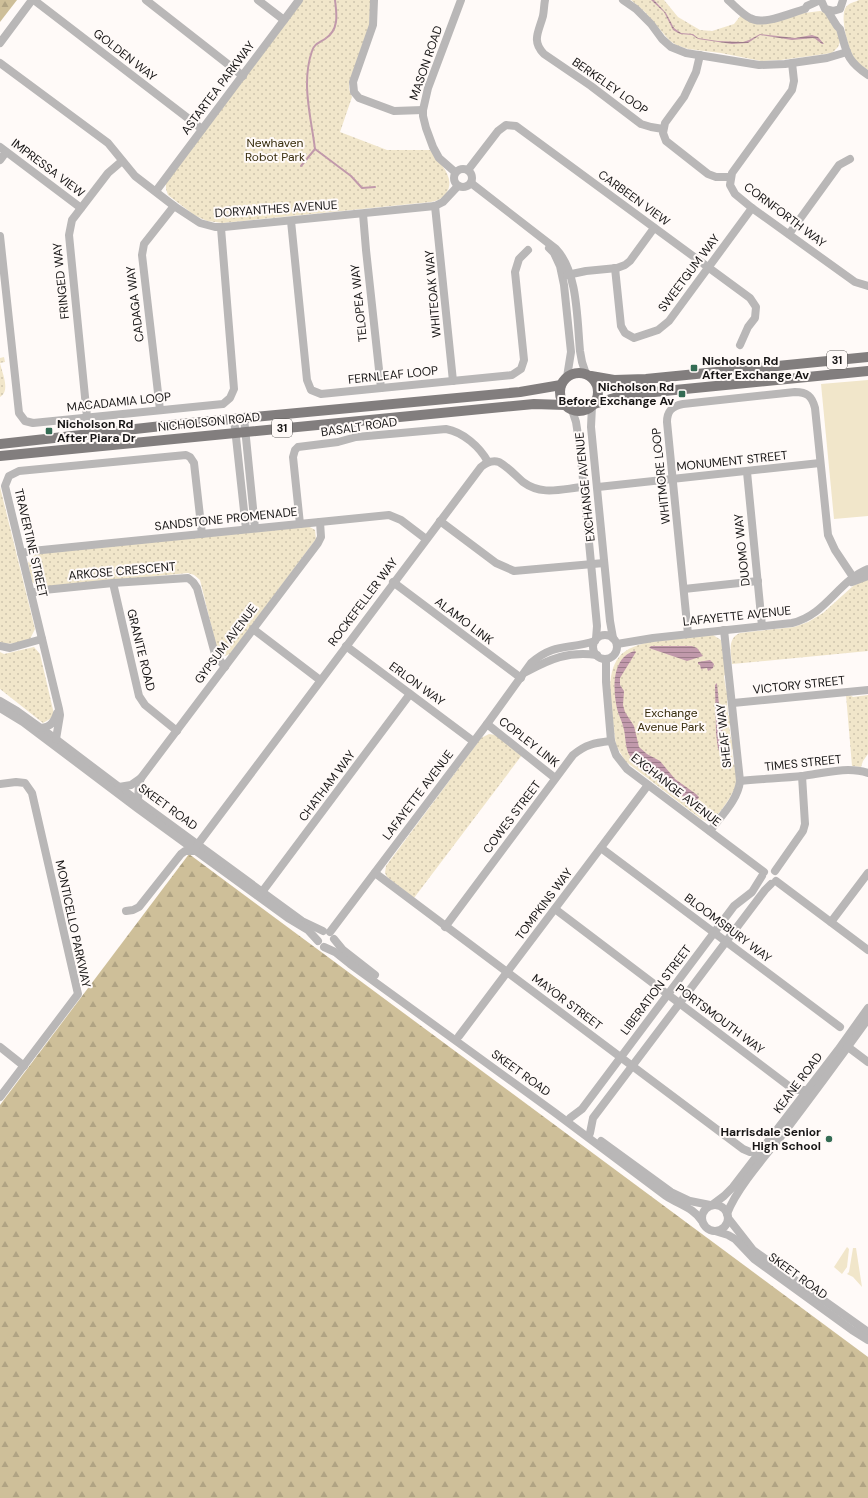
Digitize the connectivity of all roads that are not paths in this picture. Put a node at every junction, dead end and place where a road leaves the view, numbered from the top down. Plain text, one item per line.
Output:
1 (33, 0) edge
2 (146, 0) edge
3 (258, 0) edge
4 (299, 0) edge
5 (374, 0) edge
6 (461, 0) edge
7 (545, 0) edge
8 (623, 0) edge
9 (728, 0) edge
10 (820, 0) edge
11 (844, 3) edge
12 (805, 9) junction
13 (826, 10) junction
14 (284, 20) junction
15 (840, 29) junction
16 (0, 43) edge
17 (847, 52) junction
18 (700, 55) junction
19 (0, 63) edge
20 (792, 63) junction
21 (868, 75) edge
22 (243, 76) junction
23 (423, 110) junction
24 (202, 129) junction
25 (663, 129) junction
26 (3, 149) edge
27 (850, 159) dead end
28 (0, 160) edge
29 (122, 161) junction
30 (468, 170) junction
31 (456, 172) junction
32 (730, 177) junction
33 (471, 183) junction
34 (458, 186) junction
35 (156, 191) junction
36 (174, 206) junction
37 (436, 206) junction
38 (82, 208) junction
39 (752, 208) junction
40 (363, 214) junction
41 (291, 221) junction
42 (220, 228) junction
43 (654, 228) junction
44 (789, 234) junction
45 (0, 236) edge
46 (528, 250) dead end
47 (615, 268) junction
48 (708, 268) junction
49 (567, 276) junction
50 (868, 286) edge
51 (740, 345) dead end
52 (868, 357) edge
53 (868, 371) edge
54 (588, 375) junction
55 (453, 381) junction
56 (564, 381) junction
57 (381, 388) junction
58 (593, 405) junction
59 (568, 408) junction
60 (160, 410) junction
61 (87, 417) junction
62 (239, 419) junction
63 (240, 432) junction
64 (0, 444) edge
65 (0, 456) edge
66 (488, 462) junction
67 (820, 463) junction
68 (747, 472) junction
69 (673, 479) junction
70 (583, 487) junction
71 (598, 487) junction
72 (440, 521) junction
73 (320, 522) junction
74 (300, 524) junction
75 (255, 528) junction
76 (246, 529) junction
77 (202, 534) junction
78 (426, 539) junction
79 (21, 553) junction
80 (604, 563) junction
81 (591, 564) junction
82 (868, 569) edge
83 (868, 576) edge
84 (853, 577) junction
85 (758, 581) junction
86 (393, 582) junction
87 (113, 583) junction
88 (847, 583) junction
89 (684, 589) junction
90 (31, 593) junction
91 (762, 626) junction
92 (253, 629) junction
93 (724, 630) junction
94 (688, 634) junction
95 (42, 639) junction
96 (596, 640) junction
97 (615, 641) junction
98 (0, 646) edge
99 (346, 646) junction
100 (597, 655) junction
101 (606, 659) junction
102 (225, 667) junction
103 (523, 676) junction
104 (320, 680) junction
105 (868, 690) edge
106 (410, 694) junction
107 (0, 701) edge
108 (732, 704) junction
109 (0, 708) edge
110 (59, 709) junction
111 (487, 724) junction
112 (41, 728) junction
113 (177, 731) junction
114 (56, 739) junction
115 (473, 741) junction
116 (611, 741) junction
117 (868, 773) edge
118 (802, 776) junction
119 (142, 778) junction
120 (556, 778) junction
121 (740, 781) junction
122 (0, 784) edge
123 (648, 785) junction
124 (119, 787) junction
125 (138, 800) junction
126 (710, 831) junction
127 (179, 839) junction
128 (197, 847) junction
129 (601, 848) junction
130 (172, 864) junction
131 (775, 871) junction
132 (375, 873) junction
133 (868, 873) edge
134 (763, 874) junction
135 (773, 883) junction
136 (262, 892) junction
137 (555, 909) junction
138 (126, 911) dead end
139 (831, 922) junction
140 (445, 926) junction
141 (714, 933) junction
142 (329, 934) junction
143 (726, 941) junction
144 (321, 944) junction
145 (866, 945) edge
146 (507, 972) junction
147 (668, 995) junction
148 (679, 1003) junction
149 (868, 1008) edge
150 (868, 1019) edge
151 (840, 1027) junction
152 (854, 1028) junction
153 (459, 1036) junction
154 (845, 1045) junction
155 (0, 1047) edge
156 (620, 1058) junction
157 (868, 1062) edge
158 (24, 1066) junction
159 (633, 1066) junction
160 (794, 1090) junction
161 (807, 1090) junction
162 (0, 1097) edge
163 (796, 1104) junction
164 (570, 1118) junction
165 (590, 1133) junction
166 (745, 1151) junction
167 (761, 1151) junction
168 (747, 1169) junction
169 (711, 1205) junction
170 (728, 1216) junction
171 (702, 1221) junction
172 (715, 1231) junction
173 (868, 1332) edge
174 (868, 1340) edge

1 - 16 street
1 - 24 street, GOLDEN WAY
2 - 22 street
3 - 14 street
4 - 14 street, ASTARTEA PARKWAY
5 - 23 street
6 - 23 street, MASON ROAD
7 - 25 street, BERKELEY LOOP
8 - 18 street
9 - 12 street
10 - 12 street
10 - 13 street
11 - 13 street
11 - 15 street
12 - 13 street
13 - 15 street
14 - 22 street, ASTARTEA PARKWAY
15 - 17 street
17 - 20 street
17 - 21 street
18 - 20 street
18 - 25 street
19 - 29 street, DORYANTHES AVENUE
20 - 32 street, CORNFORTH WAY
22 - 24 street, ASTARTEA PARKWAY
23 - 31 street, MASON ROAD
24 - 35 street, ASTARTEA PARKWAY
25 - 32 street
26 - 28 street
26 - 38 street, IMPRESSA VIEW
27 - 44 street
29 - 35 street, DORYANTHES AVENUE
29 - 38 street, FRINGED WAY
30 - 31 street
30 - 33 street
30 - 43 street, CARBEEN VIEW
31 - 34 street
32 - 39 street, CORNFORTH WAY
33 - 34 street
33 - 49 street
34 - 37 street
35 - 36 street, DORYANTHES AVENUE
36 - 42 street, DORYANTHES AVENUE
36 - 60 street, CADAGA WAY
37 - 40 street, DORYANTHES AVENUE
37 - 55 street, WHITEOAK WAY
38 - 61 street, FRINGED WAY
39 - 44 street, CORNFORTH WAY
39 - 48 street, SWEETGUM WAY
40 - 41 street, DORYANTHES AVENUE
40 - 57 street, TELOPEA WAY
41 - 42 street, DORYANTHES AVENUE
41 - 57 street, FERNLEAF LOOP
42 - 60 street, MACADAMIA LOOP
43 - 47 street
43 - 48 street, CARBEEN VIEW
44 - 50 street, CORNFORTH WAY
45 - 61 street, MACADAMIA LOOP
46 - 55 street, FERNLEAF LOOP
47 - 48 street, SWEETGUM WAY
47 - 49 street
48 - 51 street, CARBEEN VIEW
49 - 54 street
49 - 56 street
52 - 54 main road, NICHOLSON ROAD / 31
53 - 58 main road, NICHOLSON ROAD / 31
54 - 56 main road, NICHOLSON ROAD / 31
54 - 58 main road
55 - 57 street, FERNLEAF LOOP
56 - 59 main road
56 - 62 main road, NICHOLSON ROAD / 31
58 - 59 main road, NICHOLSON ROAD / 31
58 - 71 street, EXCHANGE AVENUE
59 - 63 main road, NICHOLSON ROAD / 31
59 - 70 street, EXCHANGE AVENUE
60 - 61 street, MACADAMIA LOOP
62 - 63 street
62 - 64 main road, NICHOLSON ROAD / 31
63 - 65 main road, NICHOLSON ROAD / 31
63 - 75 street
63 - 76 street
66 - 70 street
66 - 72 street, ROCKEFELLER WAY
66 - 74 street, BASALT ROAD
67 - 68 street, MONUMENT STREET
67 - 69 street, WHITMORE LOOP
67 - 84 street, WHITMORE LOOP
68 - 69 street, MONUMENT STREET
68 - 85 street, DUOMO WAY
69 - 71 street, MONUMENT STREET
69 - 89 street, WHITMORE LOOP
70 - 81 street, EXCHANGE AVENUE
71 - 80 street, EXCHANGE AVENUE
72 - 78 street, ROCKEFELLER WAY
72 - 81 street
73 - 74 street, SANDSTONE PROMENADE
73 - 78 street, SANDSTONE PROMENADE
73 - 92 street, GYPSUM AVENUE
74 - 75 street, SANDSTONE PROMENADE
75 - 76 street, SANDSTONE PROMENADE
76 - 77 street, SANDSTONE PROMENADE
77 - 79 street, SANDSTONE PROMENADE
77 - 79 street, TRAVERTINE STREET
78 - 86 street, ROCKEFELLER WAY
79 - 90 street, TRAVERTINE STREET
80 - 81 street
80 - 97 street, EXCHANGE AVENUE
81 - 96 street, EXCHANGE AVENUE
82 - 84 street, LAFAYETTE AVENUE
83 - 88 street, LAFAYETTE AVENUE
84 - 88 street, LAFAYETTE AVENUE
85 - 89 street
85 - 91 street, DUOMO WAY
86 - 99 street, ROCKEFELLER WAY
86 - 103 street, ALAMO LINK
87 - 90 street, ARKOSE CRESCENT
87 - 102 street, ARKOSE CRESCENT
87 - 113 street, GRANITE ROAD
88 - 91 street, LAFAYETTE AVENUE
89 - 94 street, WHITMORE LOOP
90 - 95 street, TRAVERTINE STREET
91 - 93 street, LAFAYETTE AVENUE
92 - 102 street, GYPSUM AVENUE
92 - 104 street
93 - 94 street, LAFAYETTE AVENUE
93 - 108 street, SHEAF WAY
94 - 97 street, LAFAYETTE AVENUE
95 - 98 street
95 - 110 street, TRAVERTINE STREET
96 - 97 street
96 - 100 street
96 - 103 street, LAFAYETTE AVENUE
97 - 101 street
99 - 104 street, ROCKEFELLER WAY
99 - 106 street, ERLON WAY
100 - 101 street
100 - 103 street, LAFAYETTE AVENUE
101 - 116 street, EXCHANGE AVENUE
102 - 113 street, GYPSUM AVENUE
103 - 111 street, LAFAYETTE AVENUE
104 - 128 street, ROCKEFELLER WAY
105 - 108 street, VICTORY STREET
106 - 115 street, ERLON WAY
106 - 136 street, CHATHAM WAY
107 - 112 street, SKEET ROAD
108 - 121 street, SHEAF WAY
109 - 127 street, SKEET ROAD
110 - 112 street
110 - 114 street, TRAVERTINE STREET
111 - 115 street, LAFAYETTE AVENUE
111 - 120 street, COPLEY LINK
112 - 114 street, SKEET ROAD
113 - 119 street, GYPSUM AVENUE
114 - 124 street, SKEET ROAD
115 - 132 street, LAFAYETTE AVENUE
116 - 120 street, COWES STREET
116 - 123 street, EXCHANGE AVENUE
117 - 118 street, TIMES STREET
118 - 121 street, TIMES STREET
118 - 131 street
119 - 124 street, GYPSUM AVENUE
119 - 125 street, GYPSUM AVENUE
120 - 140 street, COWES STREET
121 - 126 street, SHEAF WAY
122 - 158 street, MONTICELLO PARKWAY
123 - 126 street, EXCHANGE AVENUE
123 - 129 street, TOMPKINS WAY
124 - 125 street, SKEET ROAD
125 - 128 street, SKEET ROAD
126 - 134 street, EXCHANGE AVENUE
127 - 128 street, SKEET ROAD
127 - 130 street
128 - 130 street
128 - 136 street, SKEET ROAD
128 - 144 street, SKEET ROAD
129 - 137 street, TOMPKINS WAY
129 - 141 street, BLOOMSBURY WAY
130 - 138 street
131 - 134 street
131 - 135 street
132 - 140 street, MAYOR STREET
132 - 142 street, LAFAYETTE AVENUE
133 - 139 street
134 - 135 street
134 - 141 street, LIBERATION STREET
135 - 139 street
135 - 143 street
136 - 142 street, SKEET ROAD
137 - 146 street, TOMPKINS WAY
137 - 147 street, PORTSMOUTH WAY
139 - 145 street
140 - 146 street, MAYOR STREET
141 - 143 street, BLOOMSBURY WAY
141 - 147 street, LIBERATION STREET
142 - 144 street
142 - 144 street
142 - 153 street, SKEET ROAD
143 - 148 street
143 - 151 street, BLOOMSBURY WAY
144 - 171 street, SKEET ROAD
146 - 153 street, TOMPKINS WAY
146 - 156 street, MAYOR STREET
147 - 148 street, PORTSMOUTH WAY
147 - 156 street, LIBERATION STREET
148 - 159 street
148 - 160 street, PORTSMOUTH WAY
149 - 152 street, KEANE ROAD
150 - 154 street, KEANE ROAD
151 - 152 street
151 - 154 street
152 - 154 street, KEANE ROAD
153 - 164 street, SKEET ROAD
154 - 157 street
154 - 161 street, KEANE ROAD
154 - 170 street, KEANE ROAD
155 - 158 street
156 - 159 street, MAYOR STREET
156 - 164 street, LIBERATION STREET
158 - 162 street, MONTICELLO PARKWAY
159 - 165 street
159 - 166 street, MAYOR STREET
160 - 161 street
160 - 163 street
161 - 163 street, KEANE ROAD
163 - 167 street, KEANE ROAD
164 - 165 street, SKEET ROAD
165 - 169 street, SKEET ROAD
166 - 167 street
166 - 168 street
167 - 168 street, KEANE ROAD
168 - 169 street, KEANE ROAD
169 - 170 street
169 - 171 street
170 - 172 street
170 - 173 street, SKEET ROAD
171 - 172 street
172 - 174 street, SKEET ROAD

